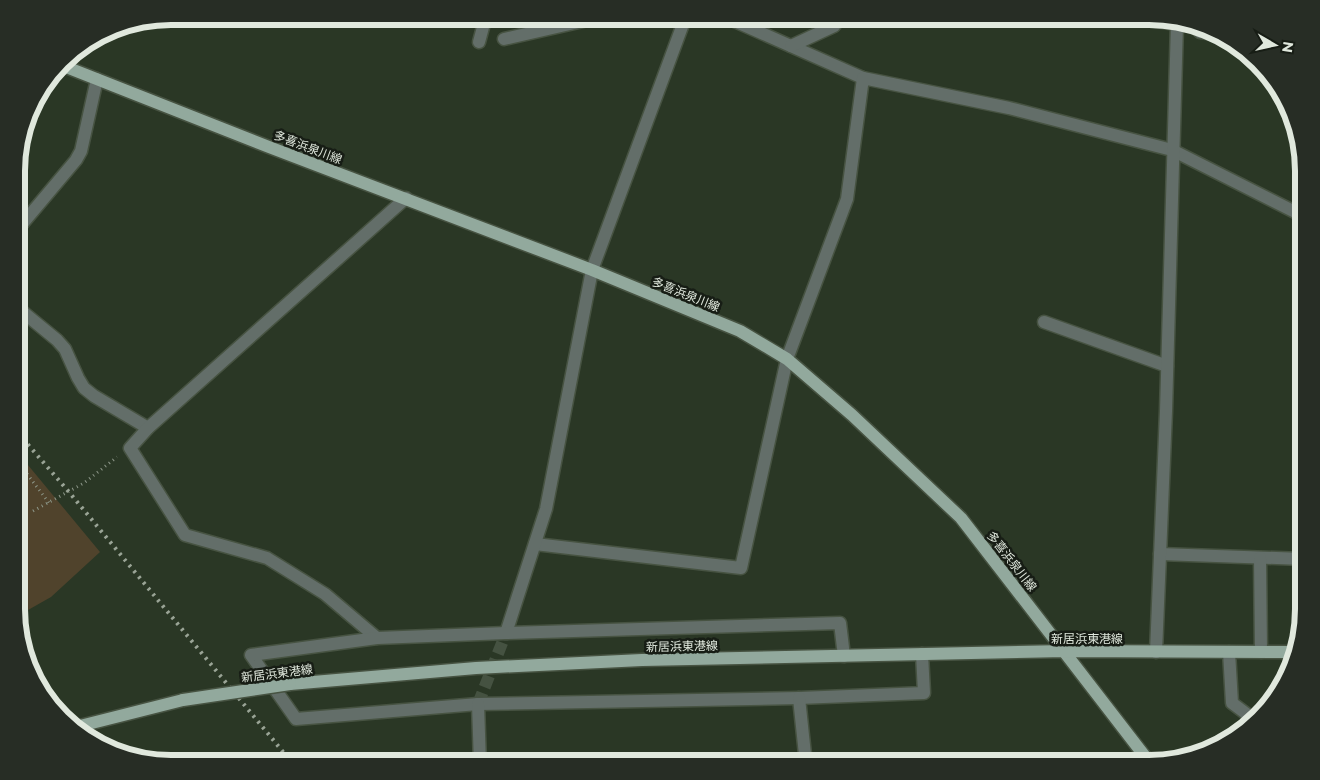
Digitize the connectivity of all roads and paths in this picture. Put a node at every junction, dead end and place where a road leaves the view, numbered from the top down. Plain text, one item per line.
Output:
1 (484, 25) edge
2 (565, 25) edge
3 (683, 25) edge
4 (743, 25) edge
5 (835, 25) edge
6 (1177, 28) edge
7 (504, 39) dead end
8 (479, 42) dead end
9 (791, 46) junction
10 (68, 68) edge
11 (863, 78) junction
12 (97, 79) junction
13 (1172, 150) junction
14 (406, 198) junction
15 (1295, 212) edge
16 (25, 221) edge
17 (592, 270) junction
18 (25, 314) edge
19 (1044, 322) dead end
20 (787, 359) junction
21 (1167, 366) junction
22 (148, 428) junction
23 (130, 448) junction
24 (25, 471) edge
25 (49, 503) junction
26 (33, 511) dead end
27 (535, 544) junction
28 (1160, 554) junction
29 (1260, 558) junction
30 (1295, 559) edge
31 (506, 633) junction
32 (377, 638) junction
33 (1065, 651) junction
34 (1156, 652) junction
35 (1229, 652) junction
36 (1261, 652) junction
37 (1288, 652) edge
38 (922, 654) junction
39 (844, 656) junction
40 (799, 698) junction
41 (478, 704) junction
42 (1248, 715) edge
43 (83, 725) edge
44 (480, 755) edge
45 (805, 755) edge
46 (1143, 755) edge

1 - 8 street
2 - 7 street
3 - 17 street
4 - 9 street
5 - 9 street
6 - 13 street
9 - 11 street
10 - 12 main road, 多喜浜泉川線
11 - 13 street
11 - 20 street
12 - 14 main road, 多喜浜泉川線
12 - 16 street
13 - 15 street
13 - 21 street
14 - 17 main road, 多喜浜泉川線
14 - 22 street
17 - 20 main road, 多喜浜泉川線
17 - 27 street
18 - 22 street
19 - 21 street
20 - 27 street
20 - 33 main road, 多喜浜泉川線
21 - 28 street
22 - 23 street
23 - 25 path
23 - 32 street
24 - 25 path
25 - 26 path
27 - 31 street
28 - 29 street
28 - 34 street
29 - 30 street
29 - 36 street
31 - 32 street
31 - 39 street
32 - 41 street
33 - 34 main road, 新居浜東港線
33 - 38 main road, 新居浜東港線
33 - 46 main road, 多喜浜泉川線
34 - 35 main road, 新居浜東港線
35 - 36 main road, 新居浜東港線
35 - 42 street
36 - 37 main road, 新居浜東港線
38 - 39 main road, 新居浜東港線
38 - 40 street
39 - 43 main road, 新居浜東港線, bridge
40 - 41 street
40 - 45 street
41 - 44 street

